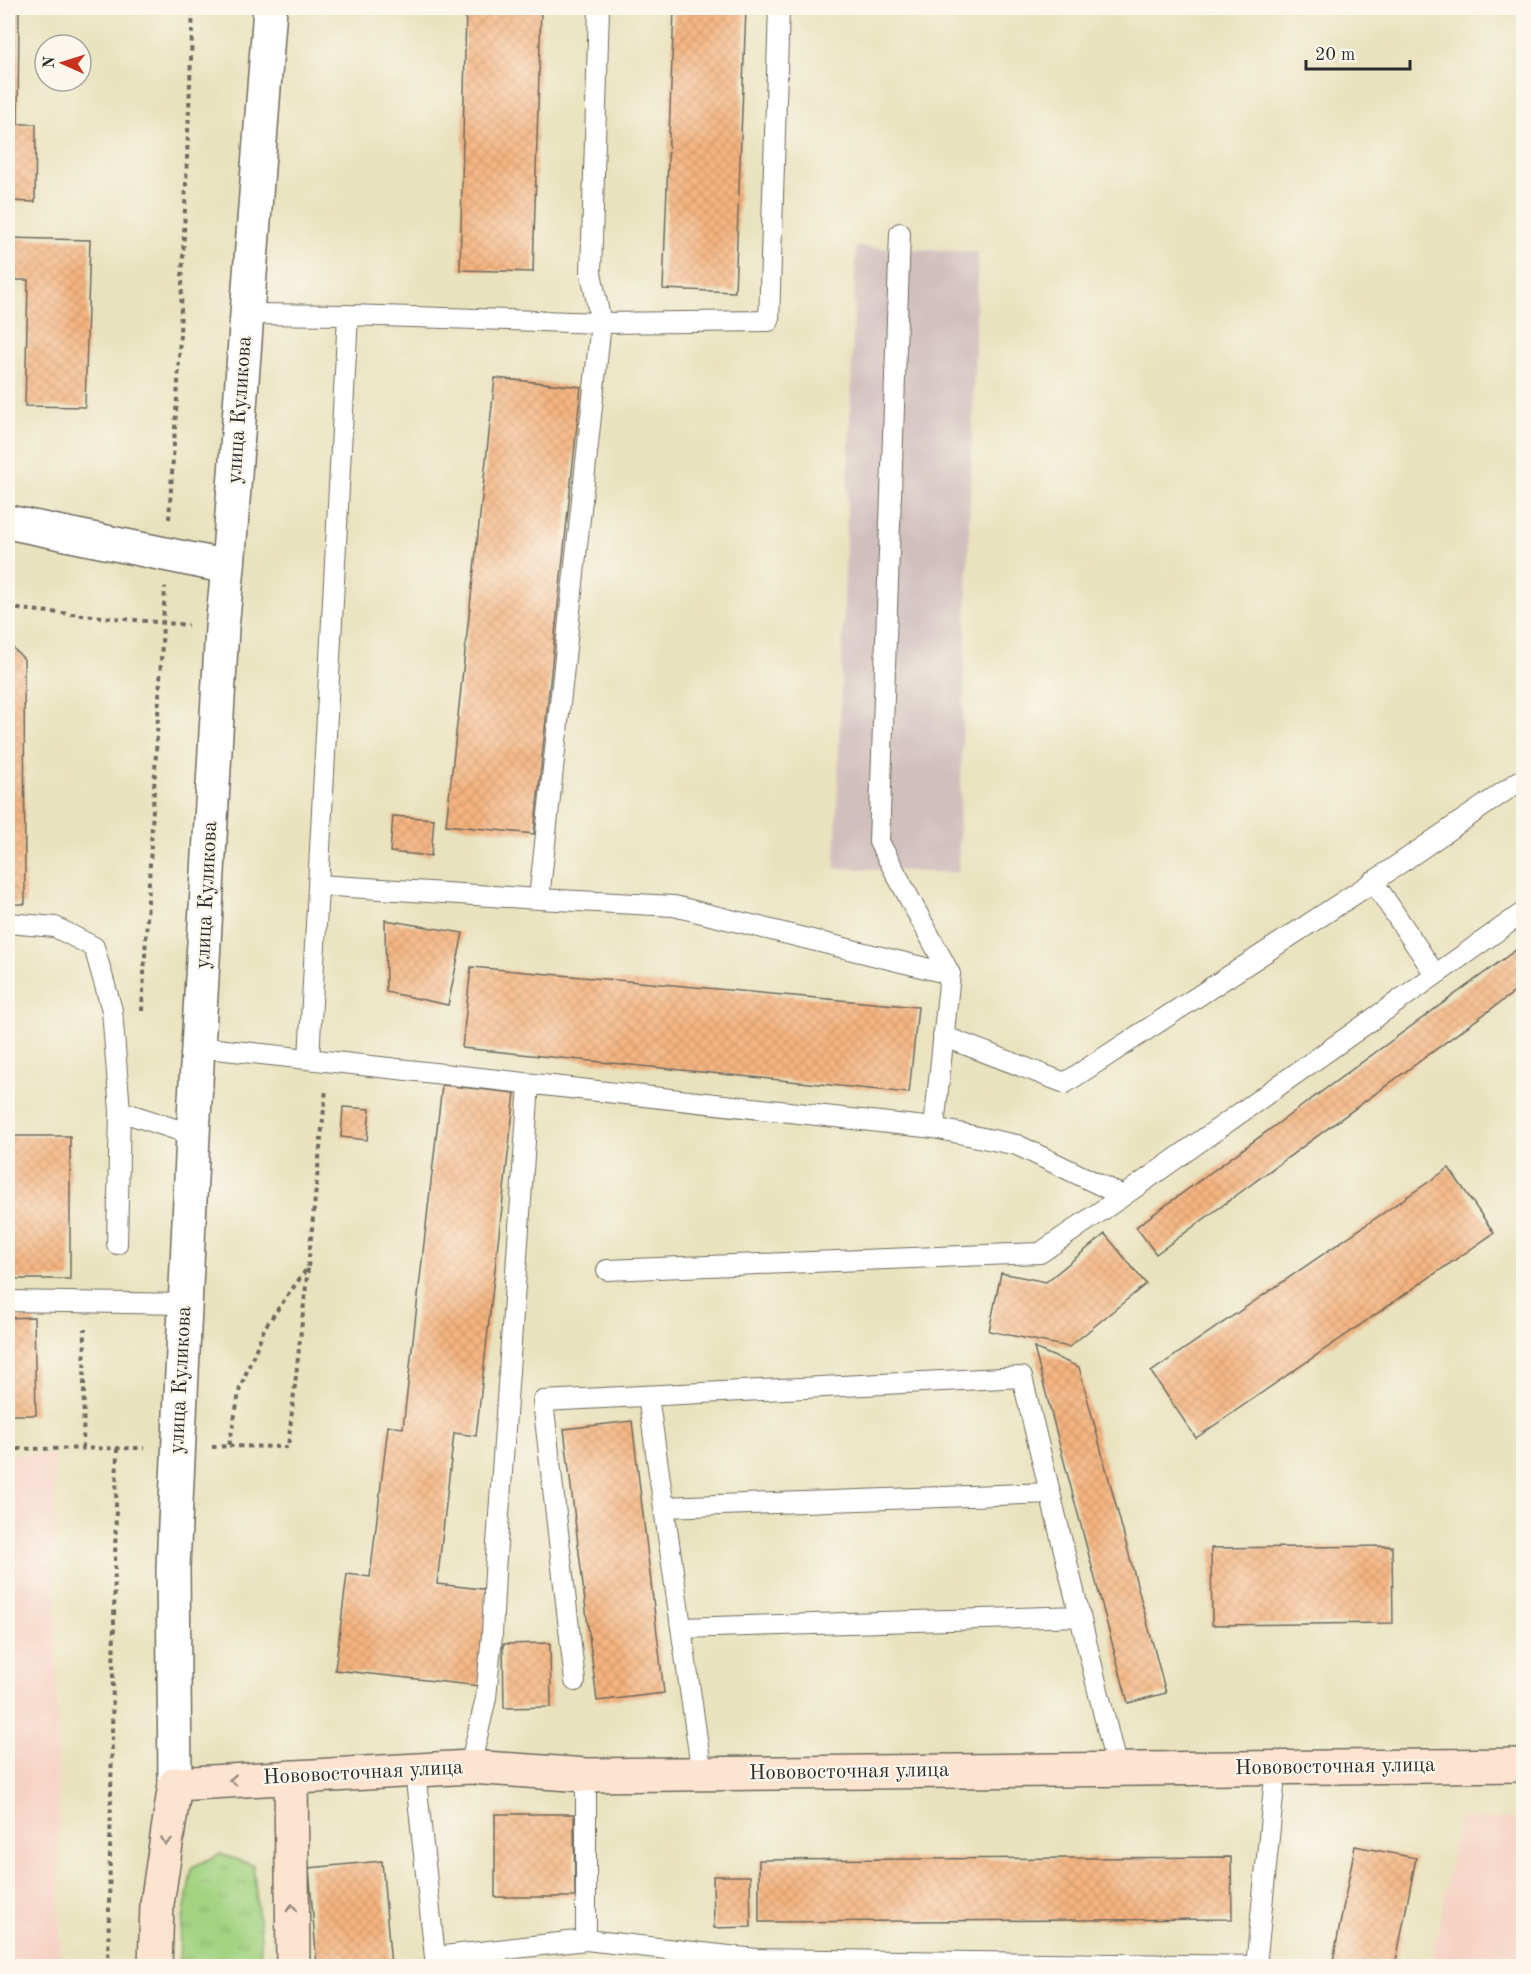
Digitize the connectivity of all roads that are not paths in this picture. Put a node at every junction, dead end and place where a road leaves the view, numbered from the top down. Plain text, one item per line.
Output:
1 (270, 8) edge
2 (600, 8) edge
3 (780, 8) edge
4 (900, 233) dead end
5 (247, 314) junction
6 (348, 315) junction
7 (601, 323) junction
8 (8, 522) edge
9 (228, 567) junction
10 (1524, 778) edge
11 (1373, 881) junction
12 (318, 885) junction
13 (538, 899) junction
14 (1524, 912) edge
15 (8, 923) edge
16 (950, 974) junction
17 (1435, 974) junction
18 (944, 1036) junction
19 (198, 1047) junction
20 (319, 1060) junction
21 (529, 1083) junction
22 (120, 1111) junction
23 (934, 1128) junction
24 (193, 1135) junction
25 (1123, 1196) junction
26 (117, 1244) dead end
27 (606, 1270) dead end
28 (8, 1301) edge
29 (185, 1304) junction
30 (648, 1396) junction
31 (1050, 1493) junction
32 (664, 1507) junction
33 (1080, 1616) junction
34 (681, 1628) junction
35 (575, 1680) dead end
36 (1524, 1765) edge
37 (470, 1767) junction
38 (1276, 1767) junction
39 (1117, 1769) junction
40 (415, 1771) junction
41 (702, 1774) junction
42 (586, 1775) junction
43 (291, 1777) junction
44 (175, 1784) junction
45 (586, 1940) junction
46 (436, 1962) edge
47 (155, 1966) edge
48 (293, 1966) edge
49 (1256, 1966) edge

1 - 5 street, улица Куликова
2 - 7 lane
3 - 7 lane
4 - 16 lane
5 - 6 lane
5 - 9 street, улица Куликова
6 - 7 lane
6 - 12 lane
7 - 13 lane
8 - 9 street
9 - 19 street, улица Куликова
10 - 11 lane
11 - 17 lane
11 - 18 lane
12 - 13 lane
12 - 20 lane
13 - 16 lane
14 - 17 lane
15 - 22 lane
16 - 18 lane
17 - 25 lane
18 - 23 lane
19 - 20 lane
19 - 24 street, улица Куликова
20 - 21 lane
21 - 23 lane
21 - 37 lane
22 - 24 lane
22 - 26 lane
23 - 25 lane
24 - 29 street, улица Куликова
25 - 27 lane
28 - 29 lane
29 - 44 street, улица Куликова
30 - 31 lane
30 - 32 lane
30 - 35 lane
31 - 32 lane
31 - 33 lane
32 - 34 lane
33 - 34 lane
33 - 39 lane
34 - 41 lane
36 - 38 main road, Нововосточная улица
37 - 40 main road, Нововосточная улица
37 - 42 main road, Нововосточная улица
38 - 39 main road, Нововосточная улица
38 - 49 lane
39 - 41 main road, Нововосточная улица
40 - 43 main road, Нововосточная улица
40 - 46 lane
41 - 42 main road, Нововосточная улица
42 - 45 lane
43 -> 44 main road, Нововосточная улица
48 -> 43 main road
44 -> 47 main road
45 - 46 lane
45 - 49 lane

